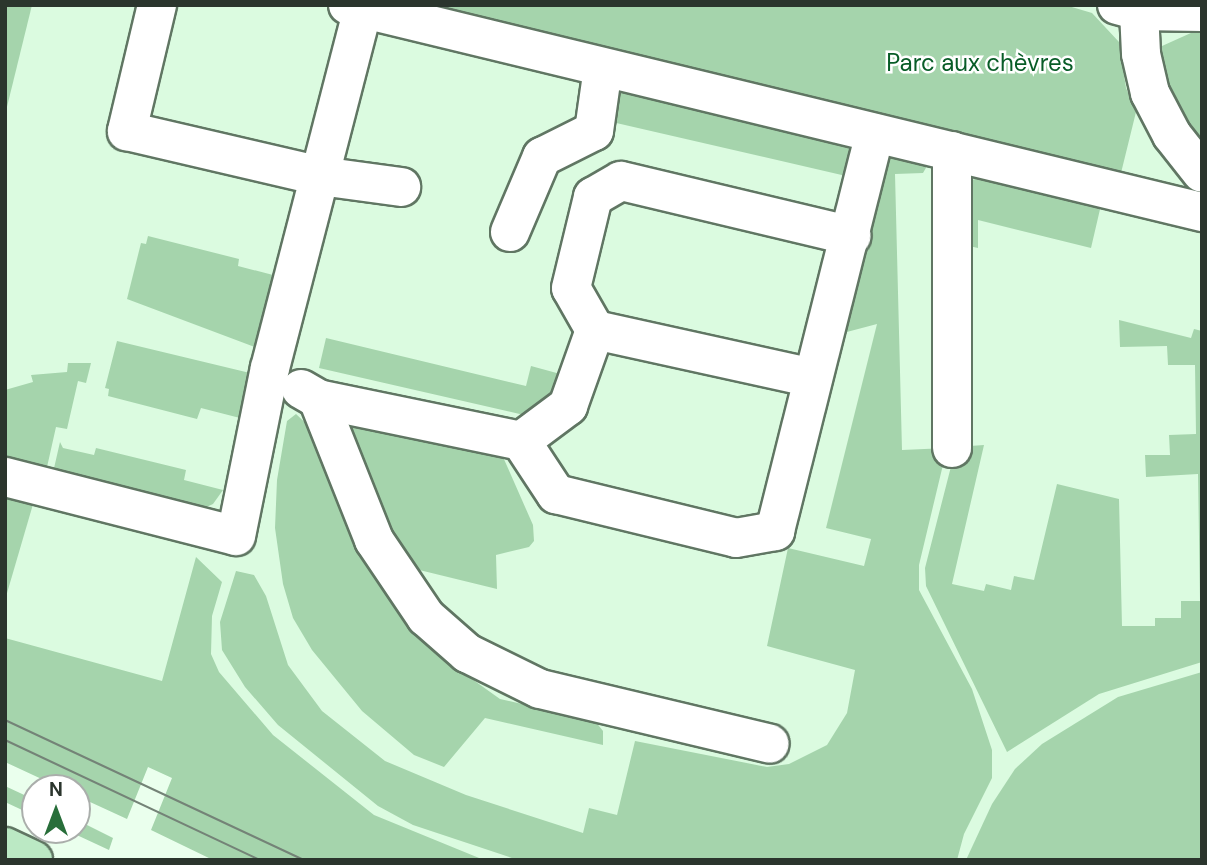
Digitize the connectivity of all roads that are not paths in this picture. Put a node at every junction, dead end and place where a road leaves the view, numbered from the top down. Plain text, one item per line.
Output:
1 (157, 5) edge
2 (358, 6) edge
3 (1128, 8) edge
4 (1202, 12) edge
5 (603, 68) junction
6 (875, 133) junction
7 (952, 151) junction
8 (1202, 173) edge
9 (320, 176) junction
10 (401, 187) dead end
11 (1202, 212) edge
12 (510, 232) dead end
13 (852, 236) junction
14 (595, 330) junction
15 (270, 368) junction
16 (813, 378) junction
17 (318, 399) junction
18 (521, 440) junction
19 (952, 448) dead end
20 (5, 477) edge
21 (770, 744) dead end
22 (5, 847) edge
23 (33, 860) edge

1 - 9 lane
2 - 5 lane
2 - 9 lane
3 - 4 lane
3 - 8 lane
5 - 6 lane
5 - 12 lane
6 - 7 lane
6 - 13 lane
7 - 11 lane
7 - 19 lane
9 - 10 lane
9 - 15 lane
13 - 14 lane
13 - 16 lane
14 - 16 lane
14 - 18 lane
15 - 17 lane
15 - 20 lane
16 - 18 lane
17 - 18 lane
17 - 21 lane
22 - 23 main road

